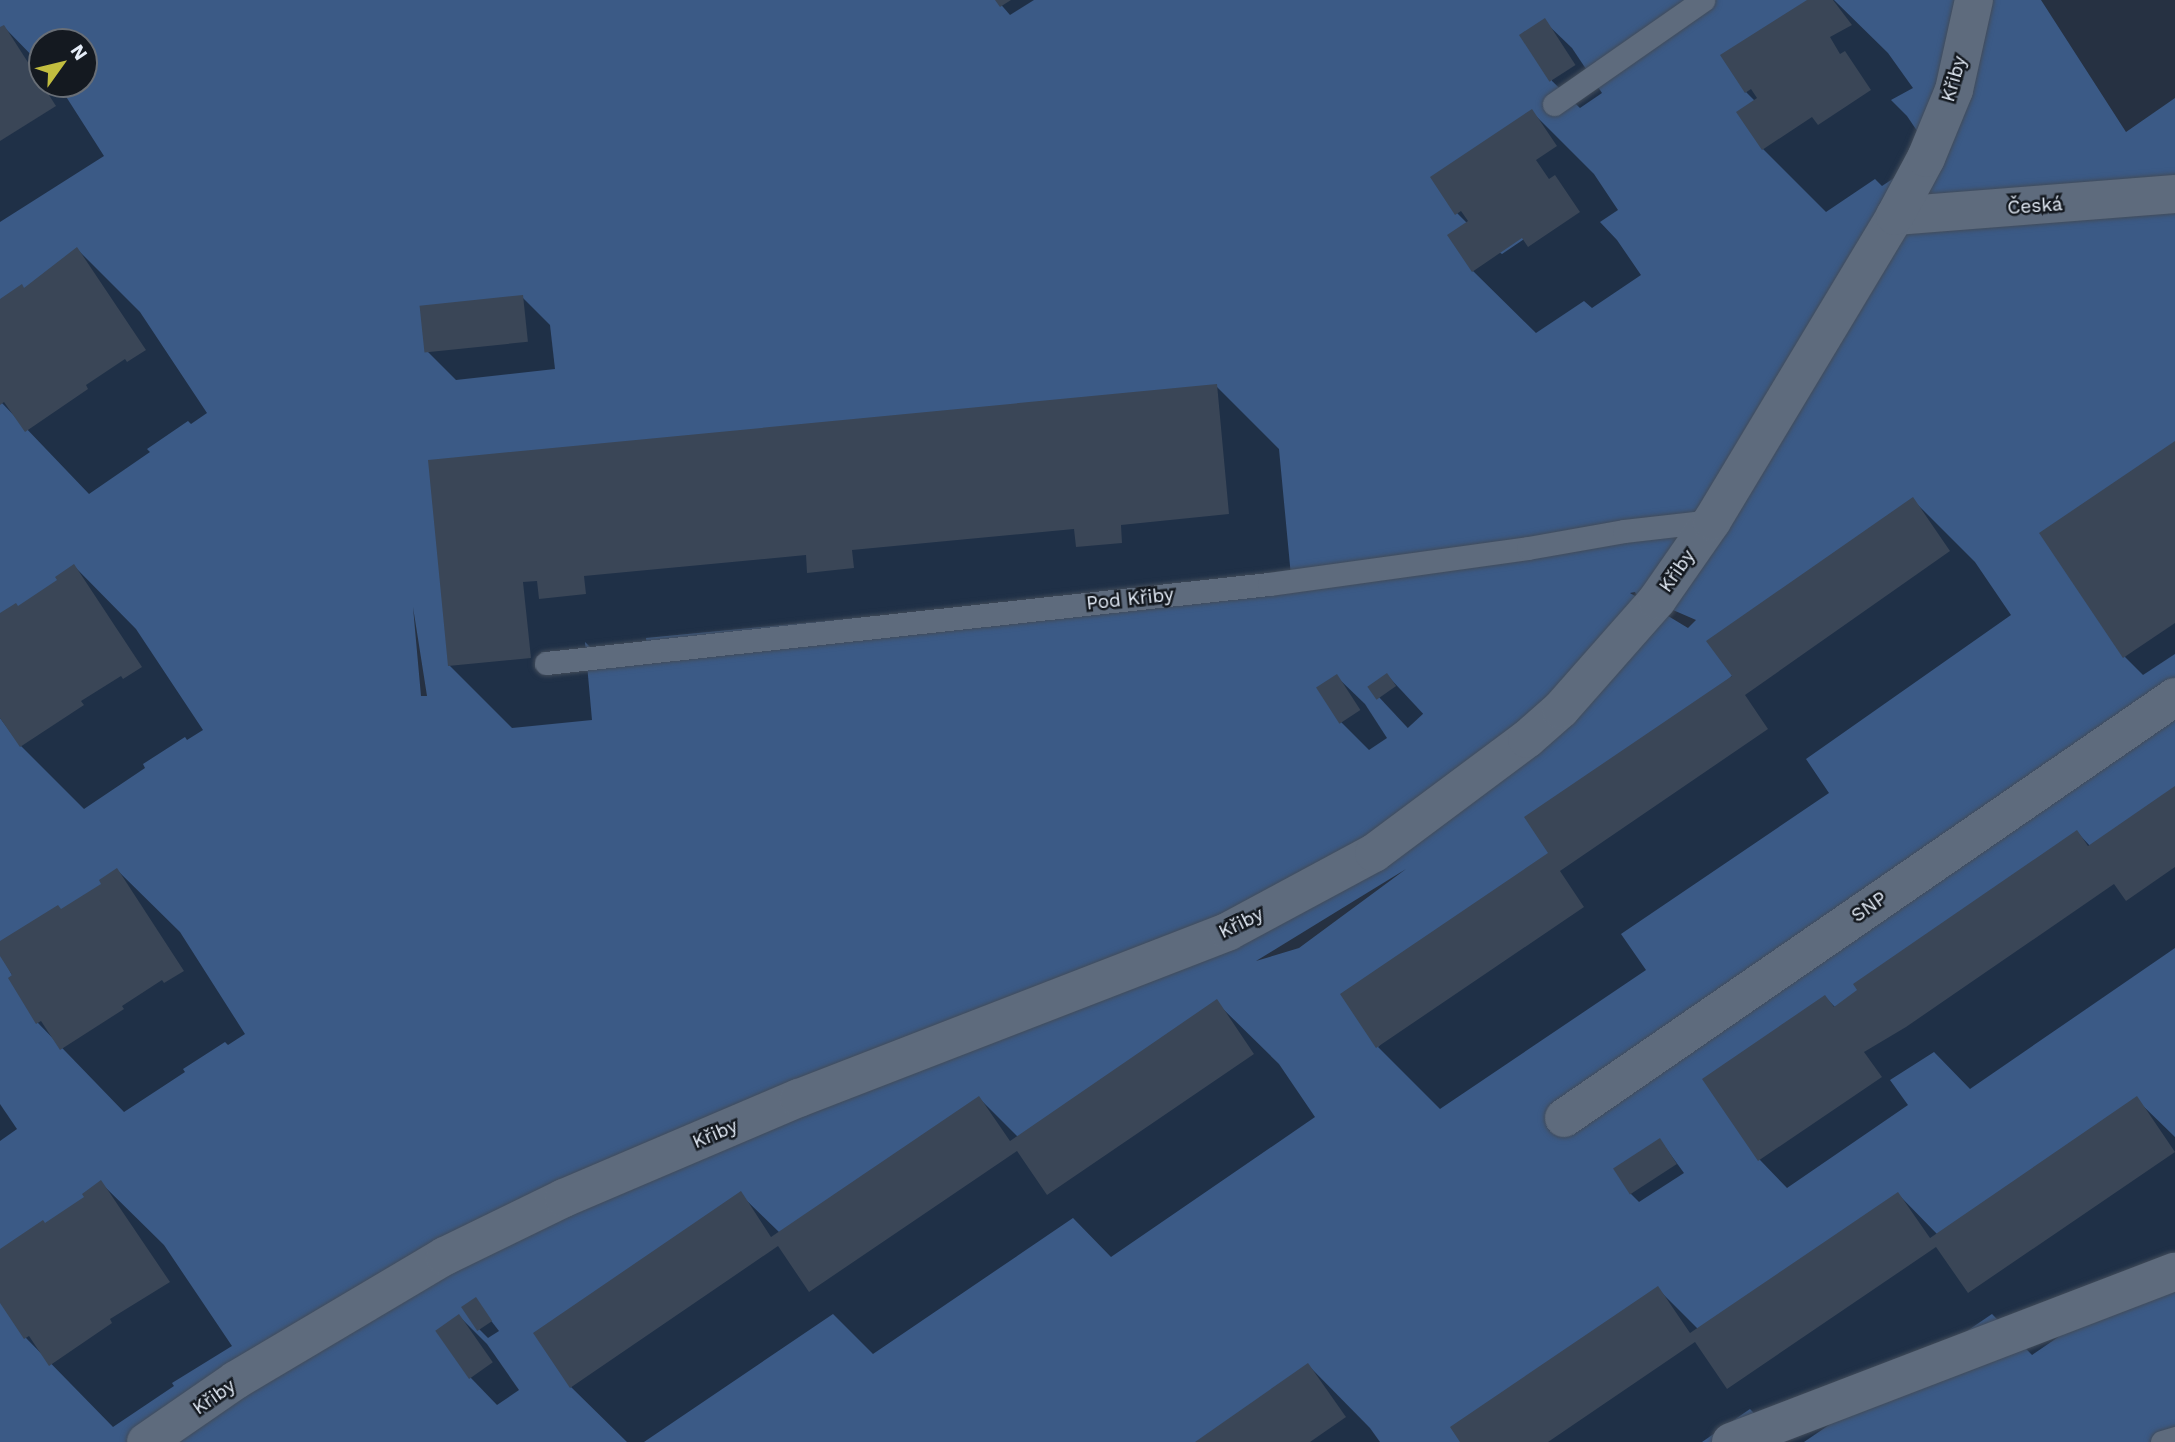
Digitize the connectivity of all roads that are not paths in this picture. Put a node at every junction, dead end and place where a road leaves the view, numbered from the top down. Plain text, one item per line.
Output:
1 (1703, 0) edge
2 (1974, 0) edge
3 (1554, 104) dead end
4 (2175, 194) edge
5 (1895, 216) junction
6 (1712, 521) junction
7 (546, 663) dead end
8 (2175, 697) edge
9 (1564, 1118) dead end
10 (2175, 1272) edge
11 (2175, 1438) edge
12 (146, 1442) edge
13 (1731, 1442) edge
14 (2162, 1442) edge

1 - 3 lane
2 - 5 street, Křiby
4 - 5 street, Česká
5 - 6 street, Křiby
6 - 7 lane, Pod Křiby
6 - 12 street, Křiby
8 - 9 street, SNP
10 - 13 street
11 - 14 lane

